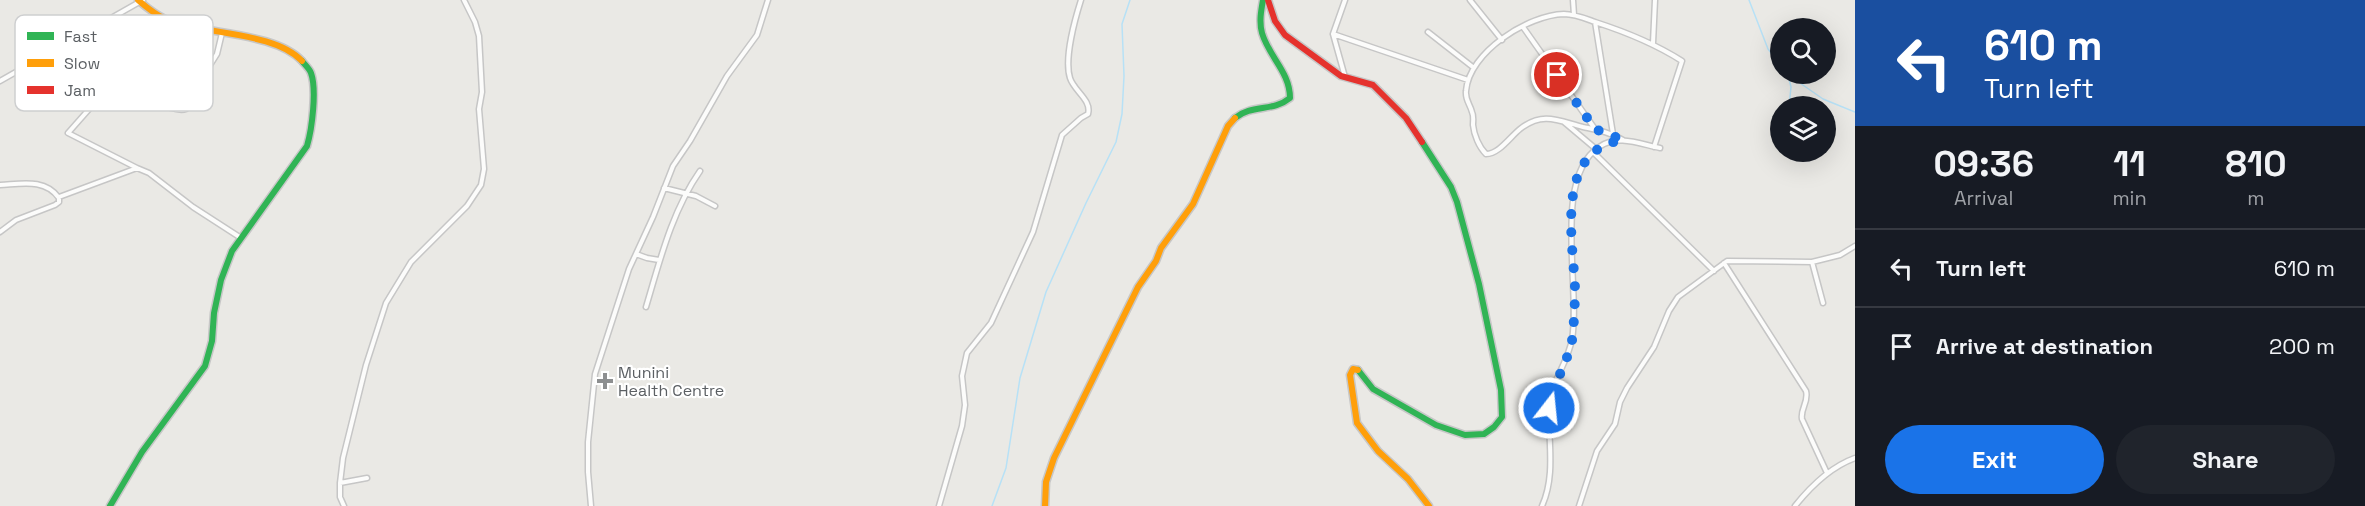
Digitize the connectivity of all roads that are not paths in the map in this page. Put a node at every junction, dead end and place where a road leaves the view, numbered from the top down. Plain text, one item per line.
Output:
1 (140, 0) edge
2 (464, 0) edge
3 (768, 0) edge
4 (1081, 0) edge
5 (1263, 0) edge
6 (1268, 0) edge
7 (1346, 0) edge
8 (1470, 0) edge
9 (1573, 0) edge
10 (1655, 0) edge
11 (114, 15) edge
12 (161, 15) edge
13 (1574, 15) junction
14 (1595, 22) junction
15 (1523, 27) junction
16 (213, 31) edge
17 (1428, 32) dead end
18 (222, 33) junction
19 (1332, 34) junction
20 (1502, 40) junction
21 (1653, 44) junction
22 (213, 60) edge
23 (1474, 68) junction
24 (15, 72) edge
25 (1346, 78) junction
26 (1468, 80) junction
27 (0, 81) edge
28 (87, 111) edge
29 (1561, 120) junction
30 (1595, 129) junction
31 (1613, 134) junction
32 (1623, 140) junction
33 (1654, 147) junction
34 (1660, 148) dead end
35 (1595, 150) junction
36 (137, 168) junction
37 (700, 171) dead end
38 (0, 185) edge
39 (664, 188) junction
40 (685, 192) junction
41 (59, 197) junction
42 (715, 206) dead end
43 (0, 232) edge
44 (241, 238) junction
45 (1855, 246) edge
46 (636, 254) junction
47 (659, 260) junction
48 (1812, 262) junction
49 (1724, 263) junction
50 (1714, 271) junction
51 (1823, 303) dead end
52 (646, 307) dead end
53 (1855, 458) edge
54 (1827, 472) junction
55 (368, 478) dead end
56 (340, 483) junction
57 (110, 506) edge
58 (344, 506) edge
59 (591, 506) edge
60 (939, 506) edge
61 (1045, 506) edge
62 (1429, 506) edge
63 (1542, 506) edge
64 (1579, 506) edge
65 (1795, 506) edge

1 - 11 street
1 - 12 street
2 - 56 street
3 - 39 street
4 - 60 street
5 - 61 street
6 - 25 street
7 - 19 street
8 - 20 street
9 - 13 street
10 - 21 street
13 - 14 street
13 - 15 street
14 - 21 street
14 - 31 street
15 - 20 street
15 - 30 street
16 - 18 street
17 - 23 street
18 - 22 street
18 - 44 street
19 - 25 street
19 - 26 street
20 - 23 street
21 - 33 street
23 - 26 street
24 - 27 street
25 - 62 street
26 - 29 street
28 - 36 street
29 - 30 street
29 - 35 street
30 - 31 street
31 - 32 street
32 - 33 street
32 - 35 street
33 - 34 street
35 - 50 street
35 - 63 street
36 - 41 street
36 - 44 street
37 - 40 street
38 - 41 street
39 - 40 street
39 - 46 street
40 - 42 street
40 - 47 street
41 - 43 street
44 - 57 street
45 - 48 street
46 - 47 street
46 - 59 street
47 - 52 street
48 - 49 street
48 - 51 street
49 - 50 street
49 - 54 street
50 - 64 street
53 - 54 street
54 - 65 street
55 - 56 street
56 - 58 street

